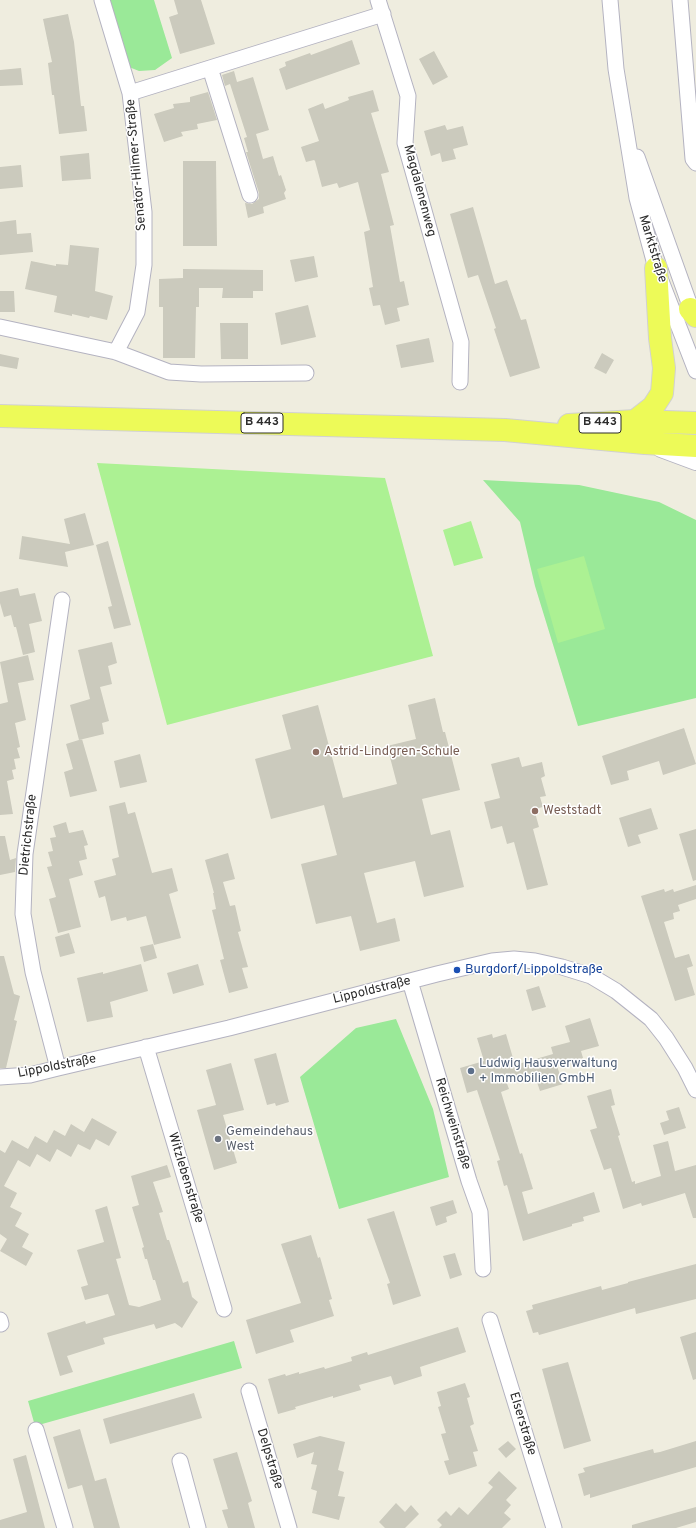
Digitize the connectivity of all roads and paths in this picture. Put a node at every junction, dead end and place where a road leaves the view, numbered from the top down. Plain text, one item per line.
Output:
1 (102, 0) edge
2 (610, 0) edge
3 (680, 0) edge
4 (381, 7) edge
5 (210, 68) junction
6 (692, 91) edge
7 (130, 92) junction
8 (624, 122) junction
9 (696, 163) edge
10 (250, 195) dead end
11 (656, 268) junction
12 (694, 315) edge
13 (0, 327) edge
14 (116, 352) junction
15 (696, 371) edge
16 (306, 373) dead end
17 (460, 382) dead end
18 (0, 416) edge
19 (635, 422) junction
20 (696, 423) edge
21 (505, 430) junction
22 (645, 443) junction
23 (696, 446) edge
24 (696, 461) edge
25 (62, 600) dead end
26 (410, 981) junction
27 (146, 1047) junction
28 (691, 1065) edge
29 (58, 1068) junction
30 (0, 1077) edge
31 (696, 1090) edge
32 (483, 1269) dead end
33 (224, 1310) dead end
34 (490, 1320) dead end
35 (248, 1391) dead end
36 (36, 1430) dead end
37 (180, 1461) dead end
38 (65, 1528) edge
39 (198, 1528) edge
40 (289, 1528) edge
41 (554, 1528) edge

1 - 7 street, Senator-Hilmer-Straße
2 - 8 street, Marktstraße
3 - 6 street
4 - 5 street, Senator-Hilmer-Straße
4 - 17 street, Magdalenenweg
5 - 7 street, Senator-Hilmer-Straße
5 - 10 street
6 - 9 street
7 - 14 street, Senator-Hilmer-Straße
8 - 11 street, Marktstraße
8 - 12 street, Marktstraße
11 - 15 street, Marktstraße
11 - 19 main road
13 - 14 street
14 - 16 street
18 - 21 main road, B 443
19 - 20 main road, B 443
19 - 21 main road, B 443
21 - 22 main road, B 443
22 - 23 main road, B 443
22 - 24 street
25 - 29 street, Dietrichstraße
26 - 27 street, Lippoldstraße
26 - 28 street, Lippoldstraße
26 - 32 street, Reichweinstraße
27 - 29 street, Lippoldstraße
27 - 33 street, Witzlebenstraße
28 - 31 street, Lippoldstraße
29 - 30 street, Lippoldstraße
34 - 41 street, Elserstraße
35 - 40 street, Delpstraße
36 - 38 street
37 - 39 street

